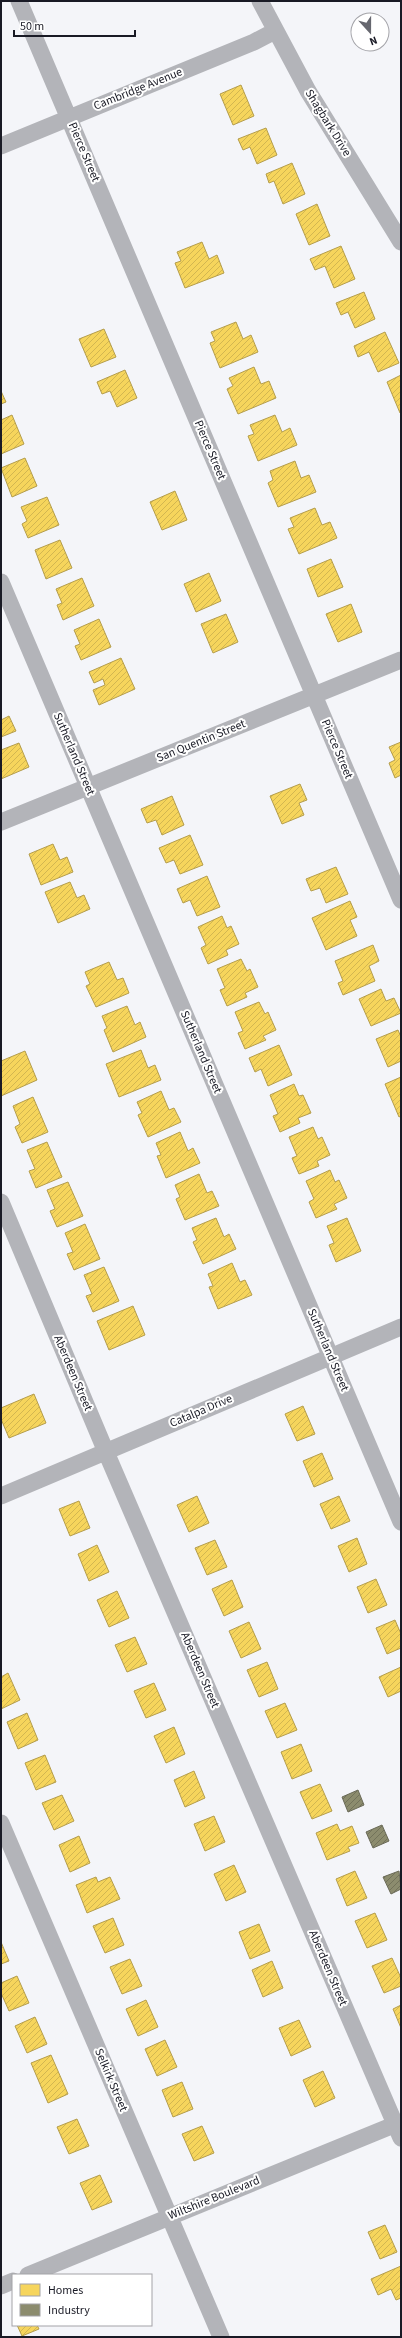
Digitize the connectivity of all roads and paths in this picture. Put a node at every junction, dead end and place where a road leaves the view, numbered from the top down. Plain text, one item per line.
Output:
1 (19, 1) edge
2 (260, 1) edge
3 (275, 31) junction
4 (69, 118) junction
5 (1, 146) edge
6 (401, 242) edge
7 (1, 582) edge
8 (401, 660) edge
9 (315, 696) junction
10 (88, 786) junction
11 (1, 822) edge
12 (401, 900) edge
13 (1, 1202) edge
14 (401, 1327) edge
15 (330, 1356) junction
16 (106, 1452) junction
17 (1, 1496) edge
18 (401, 1522) edge
19 (1, 1823) edge
20 (399, 2128) edge
21 (169, 2217) junction
22 (30, 2274) edge
23 (12, 2281) edge
24 (1, 2286) edge
25 (221, 2337) edge

1 - 4 street, Pierce Street
2 - 3 street, Shagbark Drive
3 - 4 street, Cambridge Avenue
3 - 6 street, Shagbark Drive
4 - 5 street, Cambridge Avenue
4 - 9 street, Pierce Street
7 - 10 street, Sutherland Street
8 - 9 street, San Quentin Street
9 - 10 street, San Quentin Street
9 - 12 street, Pierce Street
10 - 11 street, San Quentin Street
10 - 15 street, Sutherland Street
13 - 16 street, Aberdeen Street
14 - 15 street, Catalpa Drive
15 - 16 street, Catalpa Drive
15 - 18 street, Sutherland Street
16 - 17 street, Catalpa Drive
16 - 20 street, Aberdeen Street
19 - 21 street, Selkirk Street
20 - 21 street, Wiltshire Boulevard
21 - 22 street, Wiltshire Boulevard
21 - 25 street, Selkirk Street
23 - 24 street

